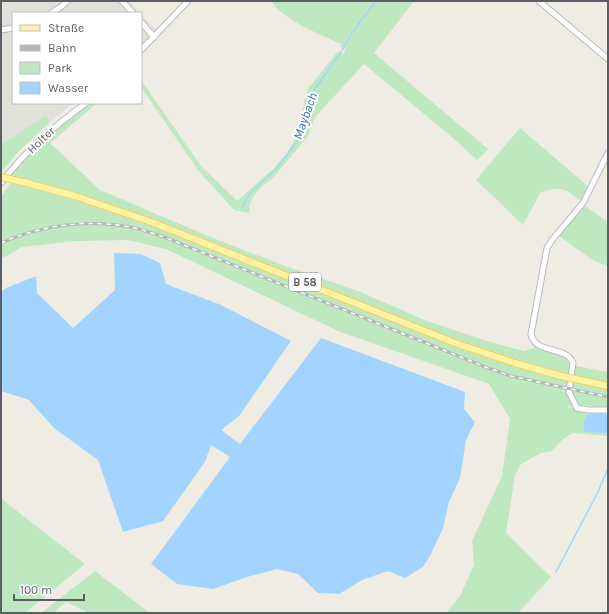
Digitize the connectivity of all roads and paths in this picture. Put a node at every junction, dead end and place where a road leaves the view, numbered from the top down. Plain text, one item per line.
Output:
1 (67, 1) edge
2 (122, 1) edge
3 (188, 1) edge
4 (539, 1) edge
5 (52, 12) edge
6 (132, 12) edge
7 (142, 23) edge
8 (12, 28) edge
9 (1, 30) edge
10 (154, 37) junction
11 (142, 49) edge
12 (608, 59) edge
13 (85, 104) edge
14 (608, 153) edge
15 (1, 177) edge
16 (1, 183) edge
17 (608, 386) edge
18 (608, 410) edge

1 - 5 street
2 - 6 street
3 - 10 street
4 - 12 street
7 - 10 street
8 - 9 street
10 - 11 street
13 - 16 street, Holter
14 - 18 street
15 - 17 main road, B 58, bridge

